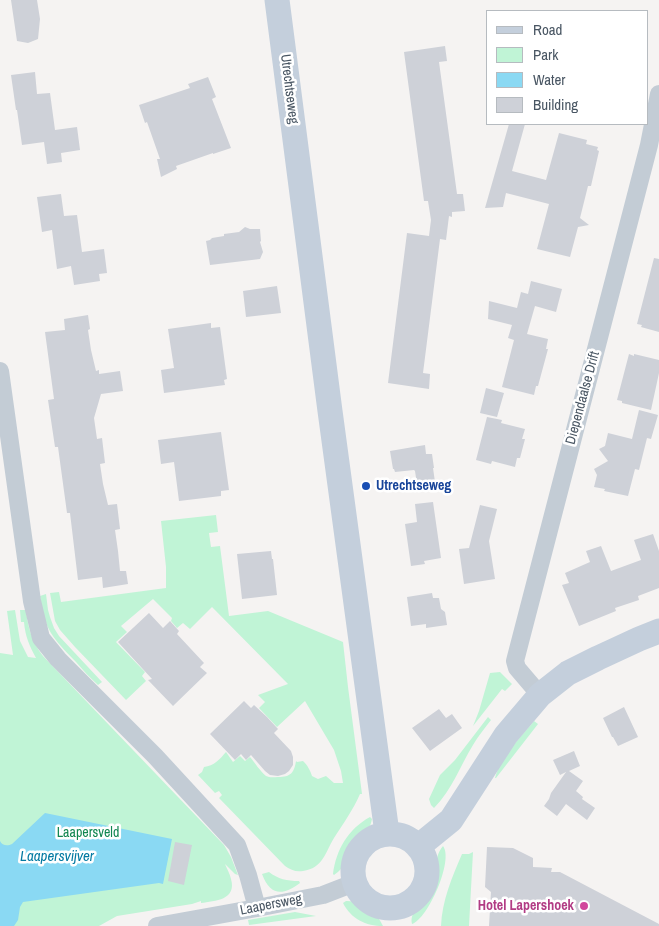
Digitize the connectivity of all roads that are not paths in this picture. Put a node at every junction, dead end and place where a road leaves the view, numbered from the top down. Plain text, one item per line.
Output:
1 (277, 0) edge
2 (659, 94) edge
3 (0, 371) edge
4 (659, 632) edge
5 (540, 695) junction
6 (387, 833) junction
7 (419, 846) junction
8 (354, 883) junction
9 (257, 908) junction
10 (395, 917) edge
11 (157, 926) edge

1 - 6 main road, Utrechtseweg
2 - 5 street, Diependaalse Drift
3 - 9 street
4 - 5 main road
5 - 7 main road
6 - 7 main road
6 - 8 main road
7 - 10 main road
8 - 9 street, Laapersweg
8 - 10 main road
9 - 11 street, Laapersweg

